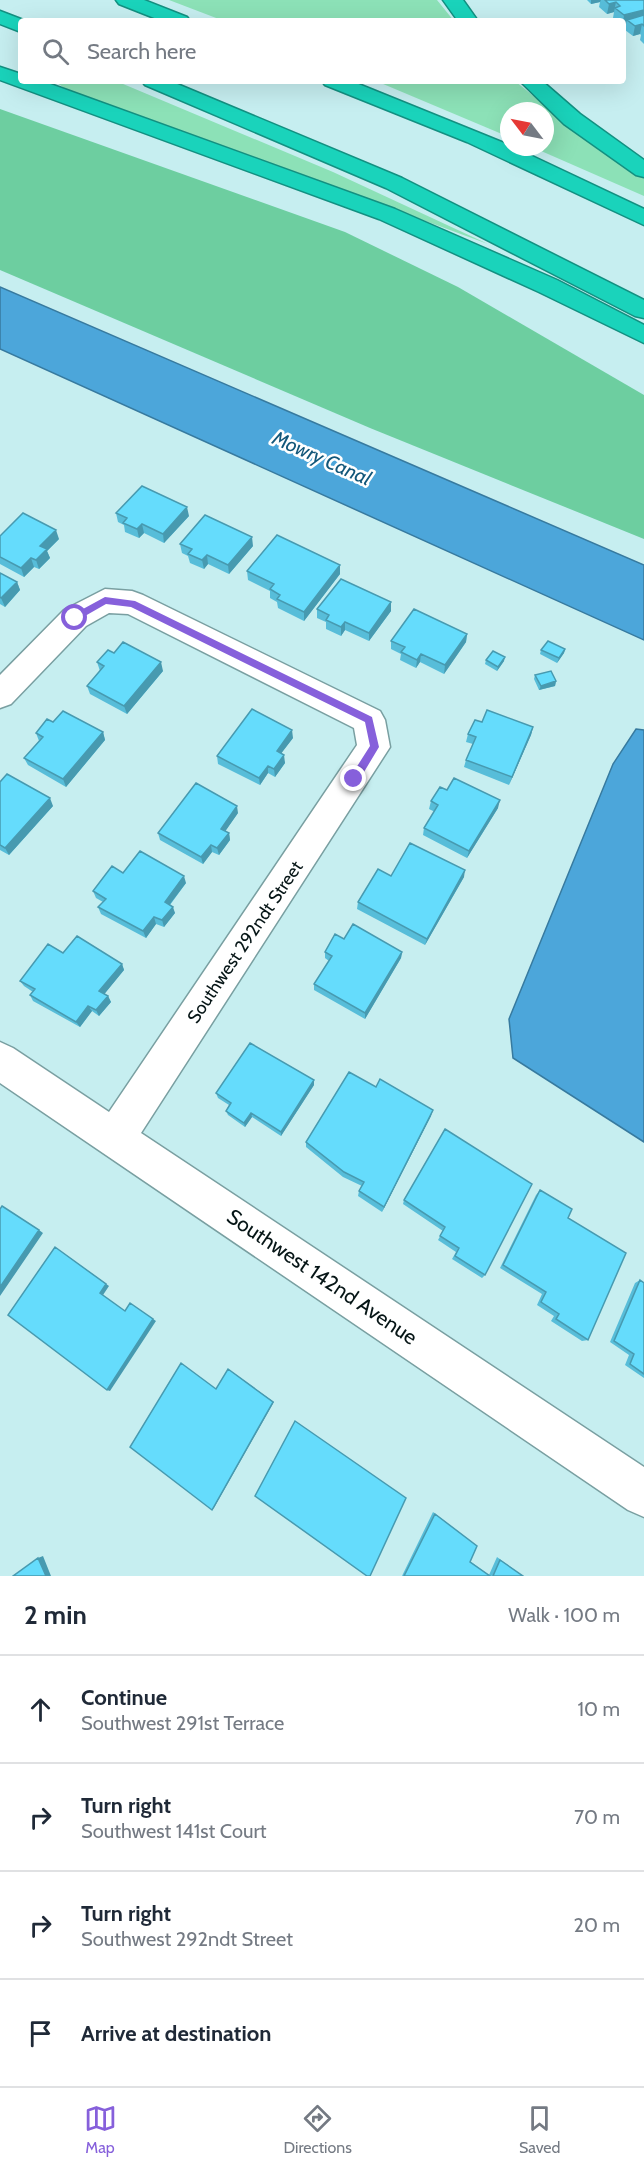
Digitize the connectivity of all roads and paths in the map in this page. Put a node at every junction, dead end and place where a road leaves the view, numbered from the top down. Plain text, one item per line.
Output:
1 (126, 0) edge
2 (453, 0) edge
3 (0, 17) edge
4 (172, 18) edge
5 (466, 18) edge
6 (18, 25) edge
7 (0, 73) edge
8 (18, 80) edge
9 (30, 84) edge
10 (159, 84) edge
11 (340, 84) edge
12 (533, 84) edge
13 (644, 170) edge
14 (644, 218) edge
15 (644, 310) edge
16 (644, 334) edge
17 (0, 695) edge
18 (0, 1061) edge
19 (115, 1137) junction
20 (644, 1494) edge

1 - 4 highway
2 - 5 highway
3 - 6 highway
7 - 8 highway
9 - 16 highway
10 - 15 highway
11 - 14 highway
12 - 13 highway
17 - 19 street, Southwest 292ndt Street
18 - 19 street, Southwest 142nd Avenue
19 - 20 street, Southwest 142nd Avenue

